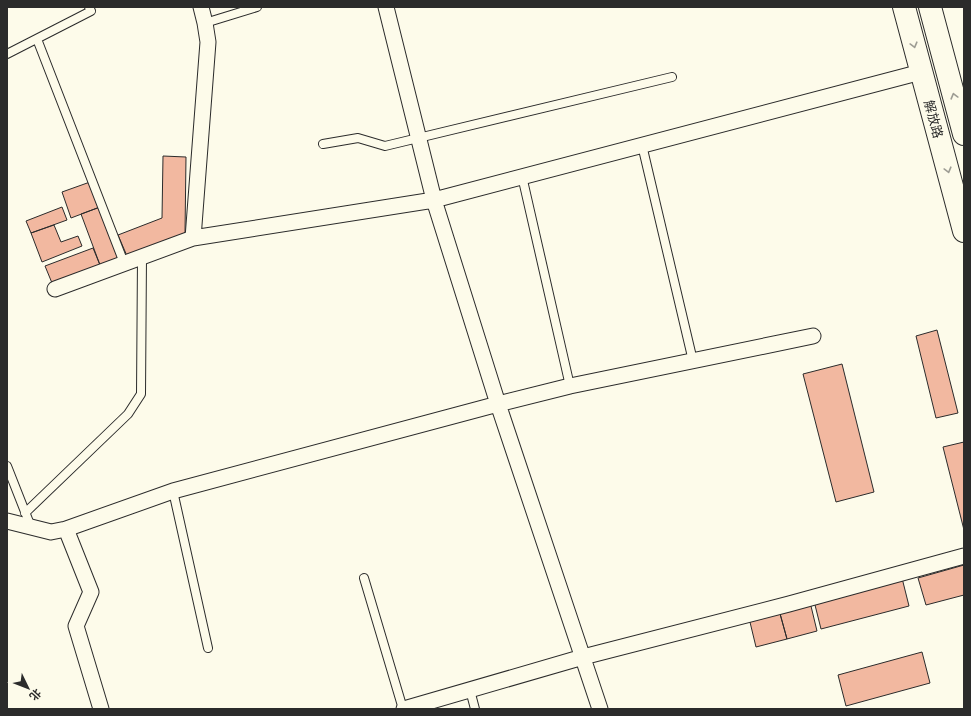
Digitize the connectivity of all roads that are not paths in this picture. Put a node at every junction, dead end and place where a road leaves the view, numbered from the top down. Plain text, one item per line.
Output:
1 (89, 7) edge
2 (200, 7) edge
3 (257, 7) edge
4 (386, 7) edge
5 (904, 7) edge
6 (930, 7) edge
7 (206, 22) junction
8 (37, 38) junction
9 (7, 54) edge
10 (921, 72) junction
11 (672, 77) dead end
12 (964, 134) edge
13 (418, 138) junction
14 (323, 144) dead end
15 (642, 145) junction
16 (522, 176) junction
17 (434, 200) junction
18 (964, 231) edge
19 (192, 238) junction
20 (142, 257) junction
21 (124, 263) junction
22 (55, 289) dead end
23 (813, 336) dead end
24 (693, 361) junction
25 (570, 386) junction
26 (498, 404) junction
27 (7, 466) edge
28 (173, 491) junction
29 (25, 512) junction
30 (7, 522) edge
31 (31, 527) junction
32 (66, 528) junction
33 (964, 556) edge
34 (364, 578) dead end
35 (208, 648) dead end
36 (583, 657) junction
37 (470, 690) junction
38 (101, 709) edge
39 (404, 709) edge
40 (475, 709) edge
41 (600, 709) edge

1 - 8 lane
2 - 7 street
3 - 7 lane
4 - 13 street
5 -> 10 main road, 解放路
12 -> 6 main road, 解放路
7 - 19 street
8 - 9 lane
8 - 21 lane
10 - 15 street
10 -> 18 main road, 解放路
11 - 13 lane
13 - 14 lane
13 - 17 street
15 - 16 street
15 - 24 lane
16 - 17 street
16 - 25 lane
17 - 19 street
17 - 26 street
19 - 20 street
20 - 21 street
20 - 29 lane
21 - 22 street
23 - 24 street
24 - 25 street
25 - 26 street
26 - 28 street
26 - 36 street
27 - 29 lane
28 - 32 street
28 - 35 lane
29 - 31 lane
30 - 31 street
31 - 32 street
32 - 38 street
33 - 36 street
34 - 39 lane
36 - 37 street
36 - 41 street
37 - 39 street
37 - 40 lane

